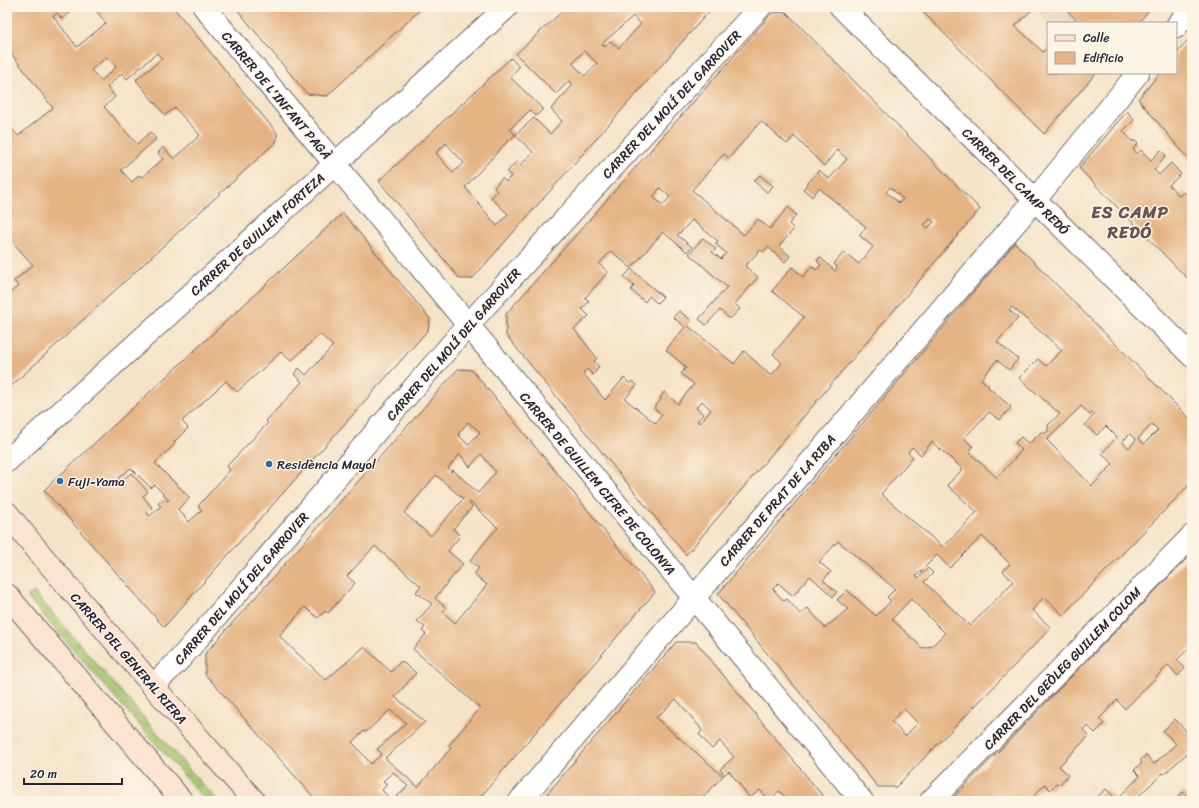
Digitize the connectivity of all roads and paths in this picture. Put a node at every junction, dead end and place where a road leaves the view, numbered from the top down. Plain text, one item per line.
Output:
1 (204, 7) edge
2 (507, 7) edge
3 (760, 7) edge
4 (841, 7) edge
5 (1192, 7) edge
6 (1177, 26) edge
7 (1137, 74) edge
8 (335, 164) junction
9 (1035, 200) junction
10 (468, 325) junction
11 (1192, 356) edge
12 (7, 460) edge
13 (7, 512) edge
14 (1192, 536) edge
15 (7, 595) edge
16 (693, 598) junction
17 (153, 686) junction
18 (182, 801) edge
19 (254, 801) edge
20 (520, 801) edge
21 (862, 801) edge
22 (931, 801) edge

1 - 8 street, CARRER DE L'INFANT PAGÀ
2 - 8 street, CARRER DE GUILLEM FORTEZA
3 - 10 street, CARRER DEL MOLÍ DEL GARROVER
4 - 9 street, CARRER DEL CAMP REDÓ
5 - 6 street
7 - 9 street, CARRER DE PRAT DE LA RIBA
8 - 10 street, CARRER DE GUILLEM CIFRE DE COLONYA
8 - 12 street, CARRER DE GUILLEM FORTEZA
9 - 11 street, CARRER DEL CAMP REDÓ
9 - 16 street, CARRER DE PRAT DE LA RIBA
10 - 16 street, CARRER DE GUILLEM CIFRE DE COLONYA
10 - 17 street, CARRER DEL MOLÍ DEL GARROVER
13 - 17 main road, CARRER DEL GENERAL RIERA
14 - 22 street, CARRER DEL GEÒLEG GUILLEM COLOM
15 - 18 main road
16 - 20 street, CARRER DE PRAT DE LA RIBA
16 - 21 street, CARRER DE GUILLEM CIFRE DE COLONYA
17 - 19 main road, CARRER DEL GENERAL RIERA

